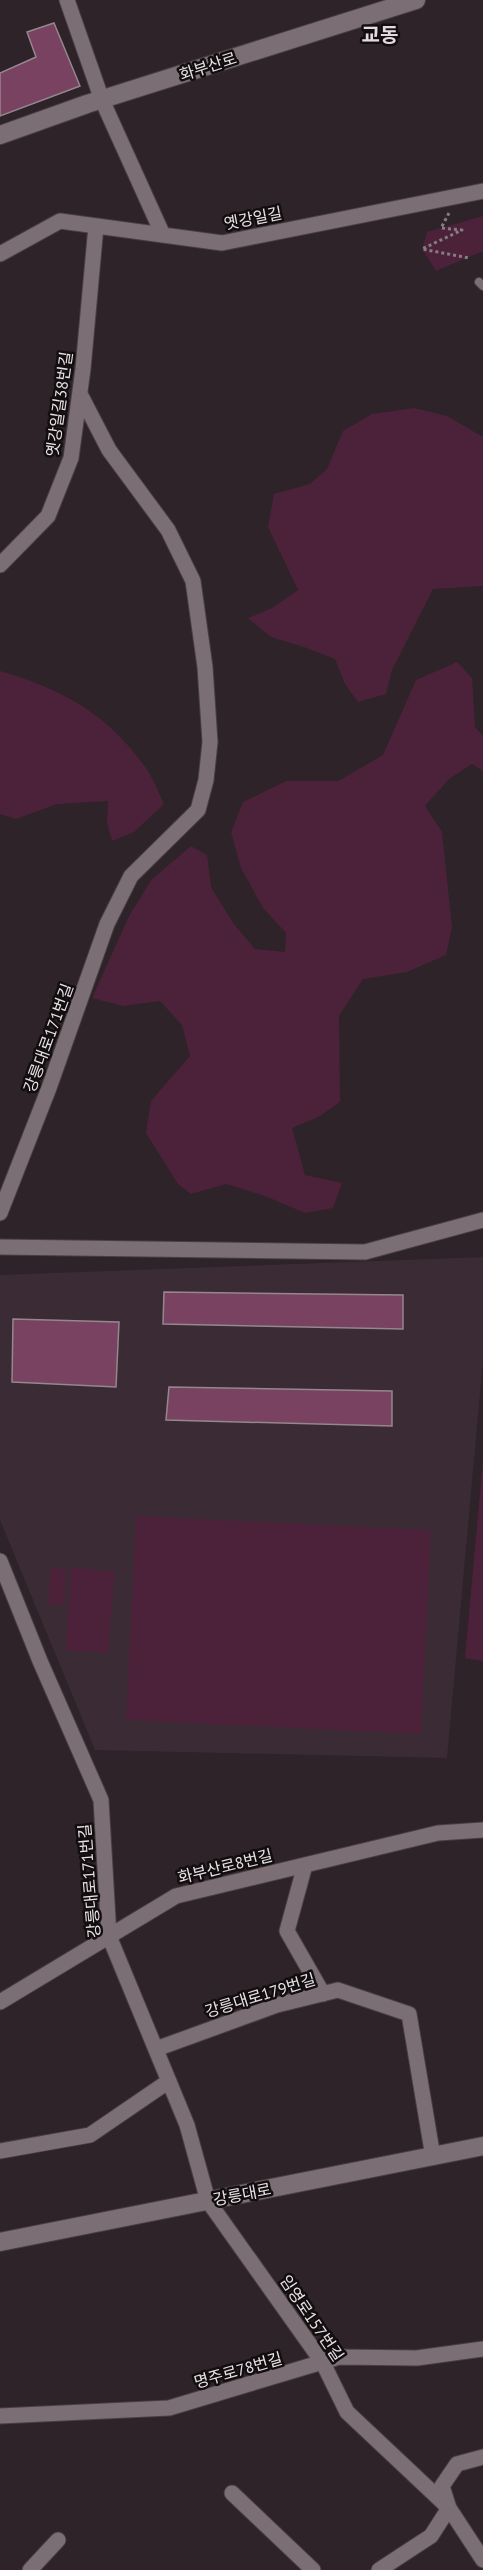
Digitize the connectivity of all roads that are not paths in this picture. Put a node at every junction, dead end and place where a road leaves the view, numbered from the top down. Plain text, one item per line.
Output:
1 (67, 0) edge
2 (416, 0) edge
3 (374, 6) edge
4 (102, 99) junction
5 (0, 135) edge
6 (483, 191) edge
7 (96, 226) junction
8 (163, 235) junction
9 (0, 254) edge
10 (80, 394) junction
11 (0, 565) edge
12 (0, 1213) edge
13 (483, 1220) edge
14 (0, 1247) edge
15 (0, 1561) edge
16 (483, 1830) edge
17 (304, 1865) junction
18 (109, 1936) junction
19 (323, 1994) junction
20 (0, 2001) edge
21 (156, 2049) junction
22 (169, 2080) junction
23 (483, 2146) edge
24 (0, 2151) edge
25 (433, 2157) junction
26 (208, 2201) junction
27 (0, 2241) edge
28 (483, 2349) edge
29 (323, 2363) junction
30 (0, 2416) edge
31 (483, 2457) edge
32 (232, 2493) dead end
33 (449, 2508) junction
34 (58, 2540) dead end
35 (483, 2560) edge
36 (30, 2570) edge
37 (313, 2570) edge
38 (379, 2570) edge

1 - 4 street
2 - 3 street, 화부산로
3 - 4 street, 화부산로
4 - 5 street, 화부산로
4 - 8 street
6 - 8 street, 옛강일길
7 - 8 street, 옛강일길
7 - 9 street, 옛강일길
7 - 10 street, 옛강일길38번길
10 - 11 street, 옛강일길38번길
10 - 12 street, 강릉대로171번길
13 - 14 street
15 - 18 street, 강릉대로171번길
16 - 17 street, 화부산로8번길
17 - 18 street, 화부산로8번길
17 - 19 street
18 - 20 street, 화부산로8번길
18 - 21 street, 강릉대로171번길
19 - 21 street, 강릉대로179번길
19 - 25 street, 강릉대로179번길
21 - 22 street, 강릉대로171번길
22 - 24 street
22 - 26 street, 강릉대로171번길
23 - 25 street, 강릉대로
25 - 26 street, 강릉대로
26 - 27 street, 강릉대로
26 - 29 street, 임영로157번길
28 - 29 street, 명주로78번길
29 - 30 street, 명주로78번길
29 - 33 street, 임영로157번길
31 - 33 street
32 - 37 street
33 - 35 street, 임영로157번길
33 - 38 street
34 - 36 street

